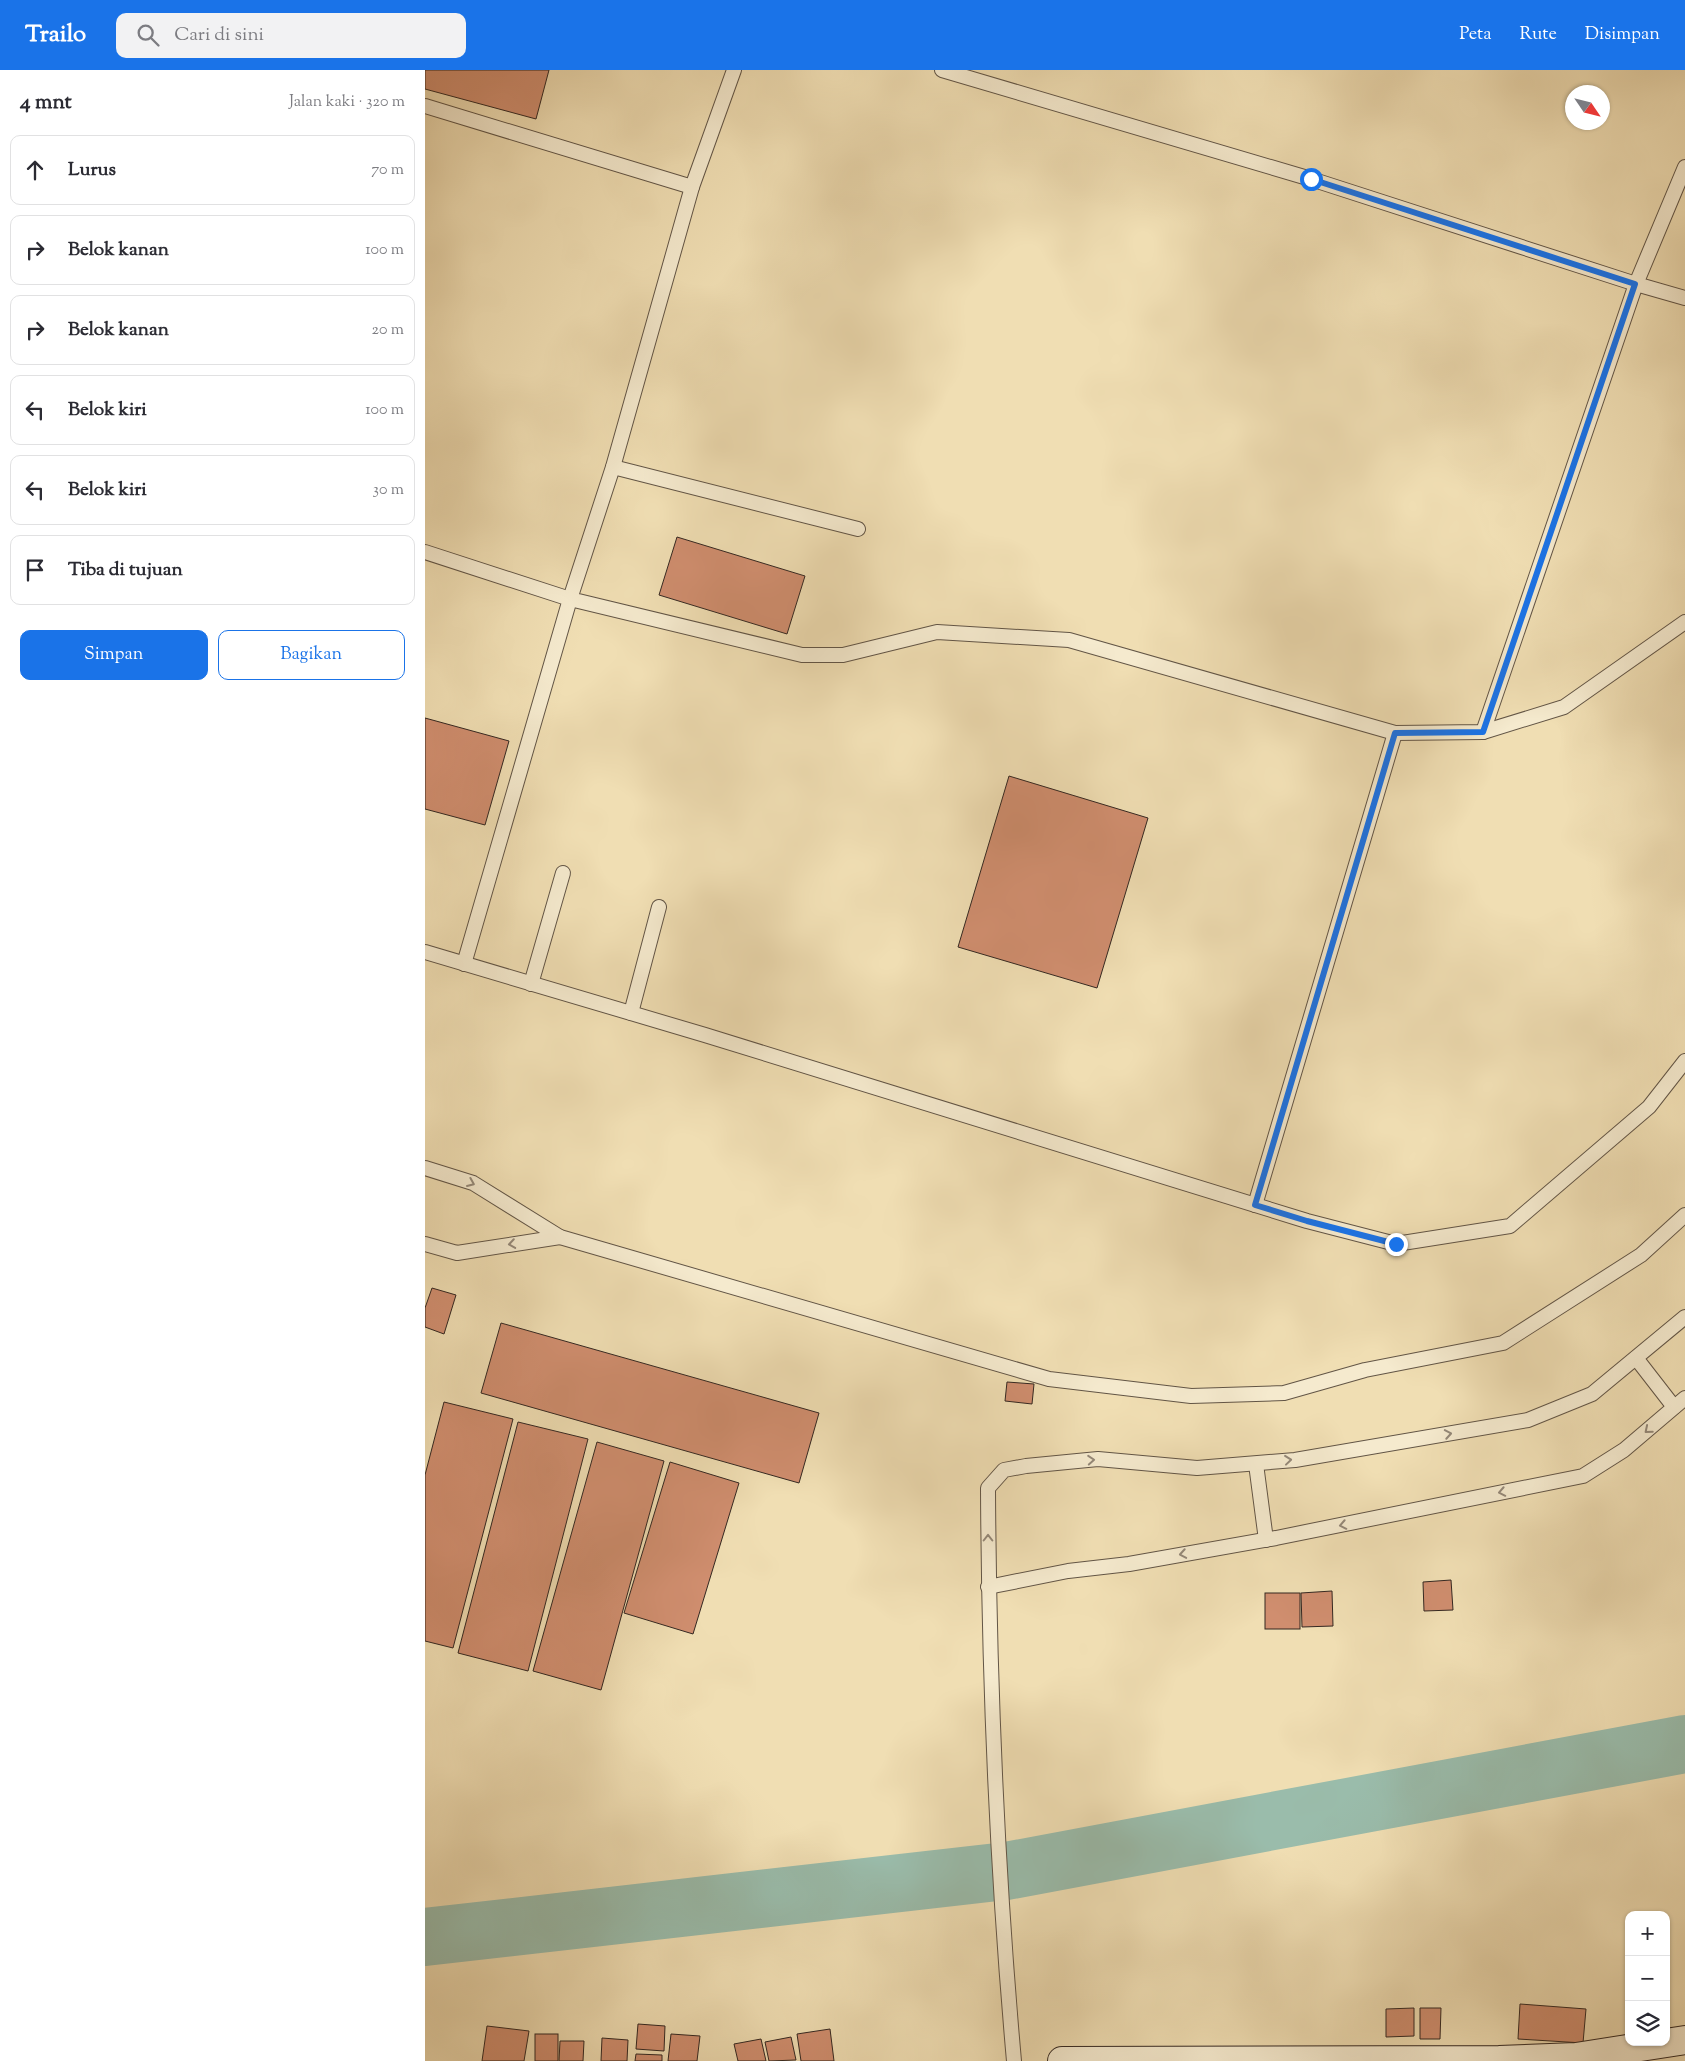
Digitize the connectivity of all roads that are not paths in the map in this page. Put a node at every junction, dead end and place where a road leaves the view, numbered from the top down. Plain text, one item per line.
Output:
1 (734, 70) edge
2 (942, 70) edge
3 (425, 106) edge
4 (1685, 167) edge
5 (692, 187) junction
6 (1635, 284) junction
7 (1685, 298) edge
8 (613, 467) junction
9 (858, 530) dead end
10 (425, 552) edge
11 (570, 599) junction
12 (1685, 622) edge
13 (1483, 732) junction
14 (1395, 733) junction
15 (563, 873) dead end
16 (659, 907) dead end
17 (425, 952) edge
18 (464, 964) junction
19 (531, 984) junction
20 (631, 1013) junction
21 (1685, 1062) edge
22 (425, 1168) edge
23 (1255, 1205) junction
24 (1685, 1215) edge
25 (560, 1237) junction
26 (425, 1244) edge
27 (1685, 1317) edge
28 (1636, 1358) junction
29 (1680, 1403) edge
30 (1256, 1464) junction
31 (1266, 1540) junction
32 (988, 1587) junction
33 (1685, 2040) edge
34 (1014, 2061) edge
35 (1062, 2061) edge

1 - 5 lane
2 - 6 lane
3 - 5 lane
4 - 6 lane
5 - 8 lane
6 - 7 lane
6 - 13 lane
8 - 9 lane
8 - 11 lane
10 - 11 lane
11 - 14 lane
11 - 18 lane
12 - 13 lane
13 - 14 lane
14 - 23 lane
15 - 19 lane
16 - 20 lane
17 - 18 lane
18 - 19 lane
19 - 20 lane
20 - 23 lane
21 - 23 lane
22 -> 25 lane
24 - 25 lane
25 -> 26 lane
27 - 28 lane
28 - 29 lane
30 -> 28 lane
29 -> 31 lane
30 - 31 lane
32 -> 30 lane
31 -> 32 lane
32 - 34 lane
33 - 35 main road

